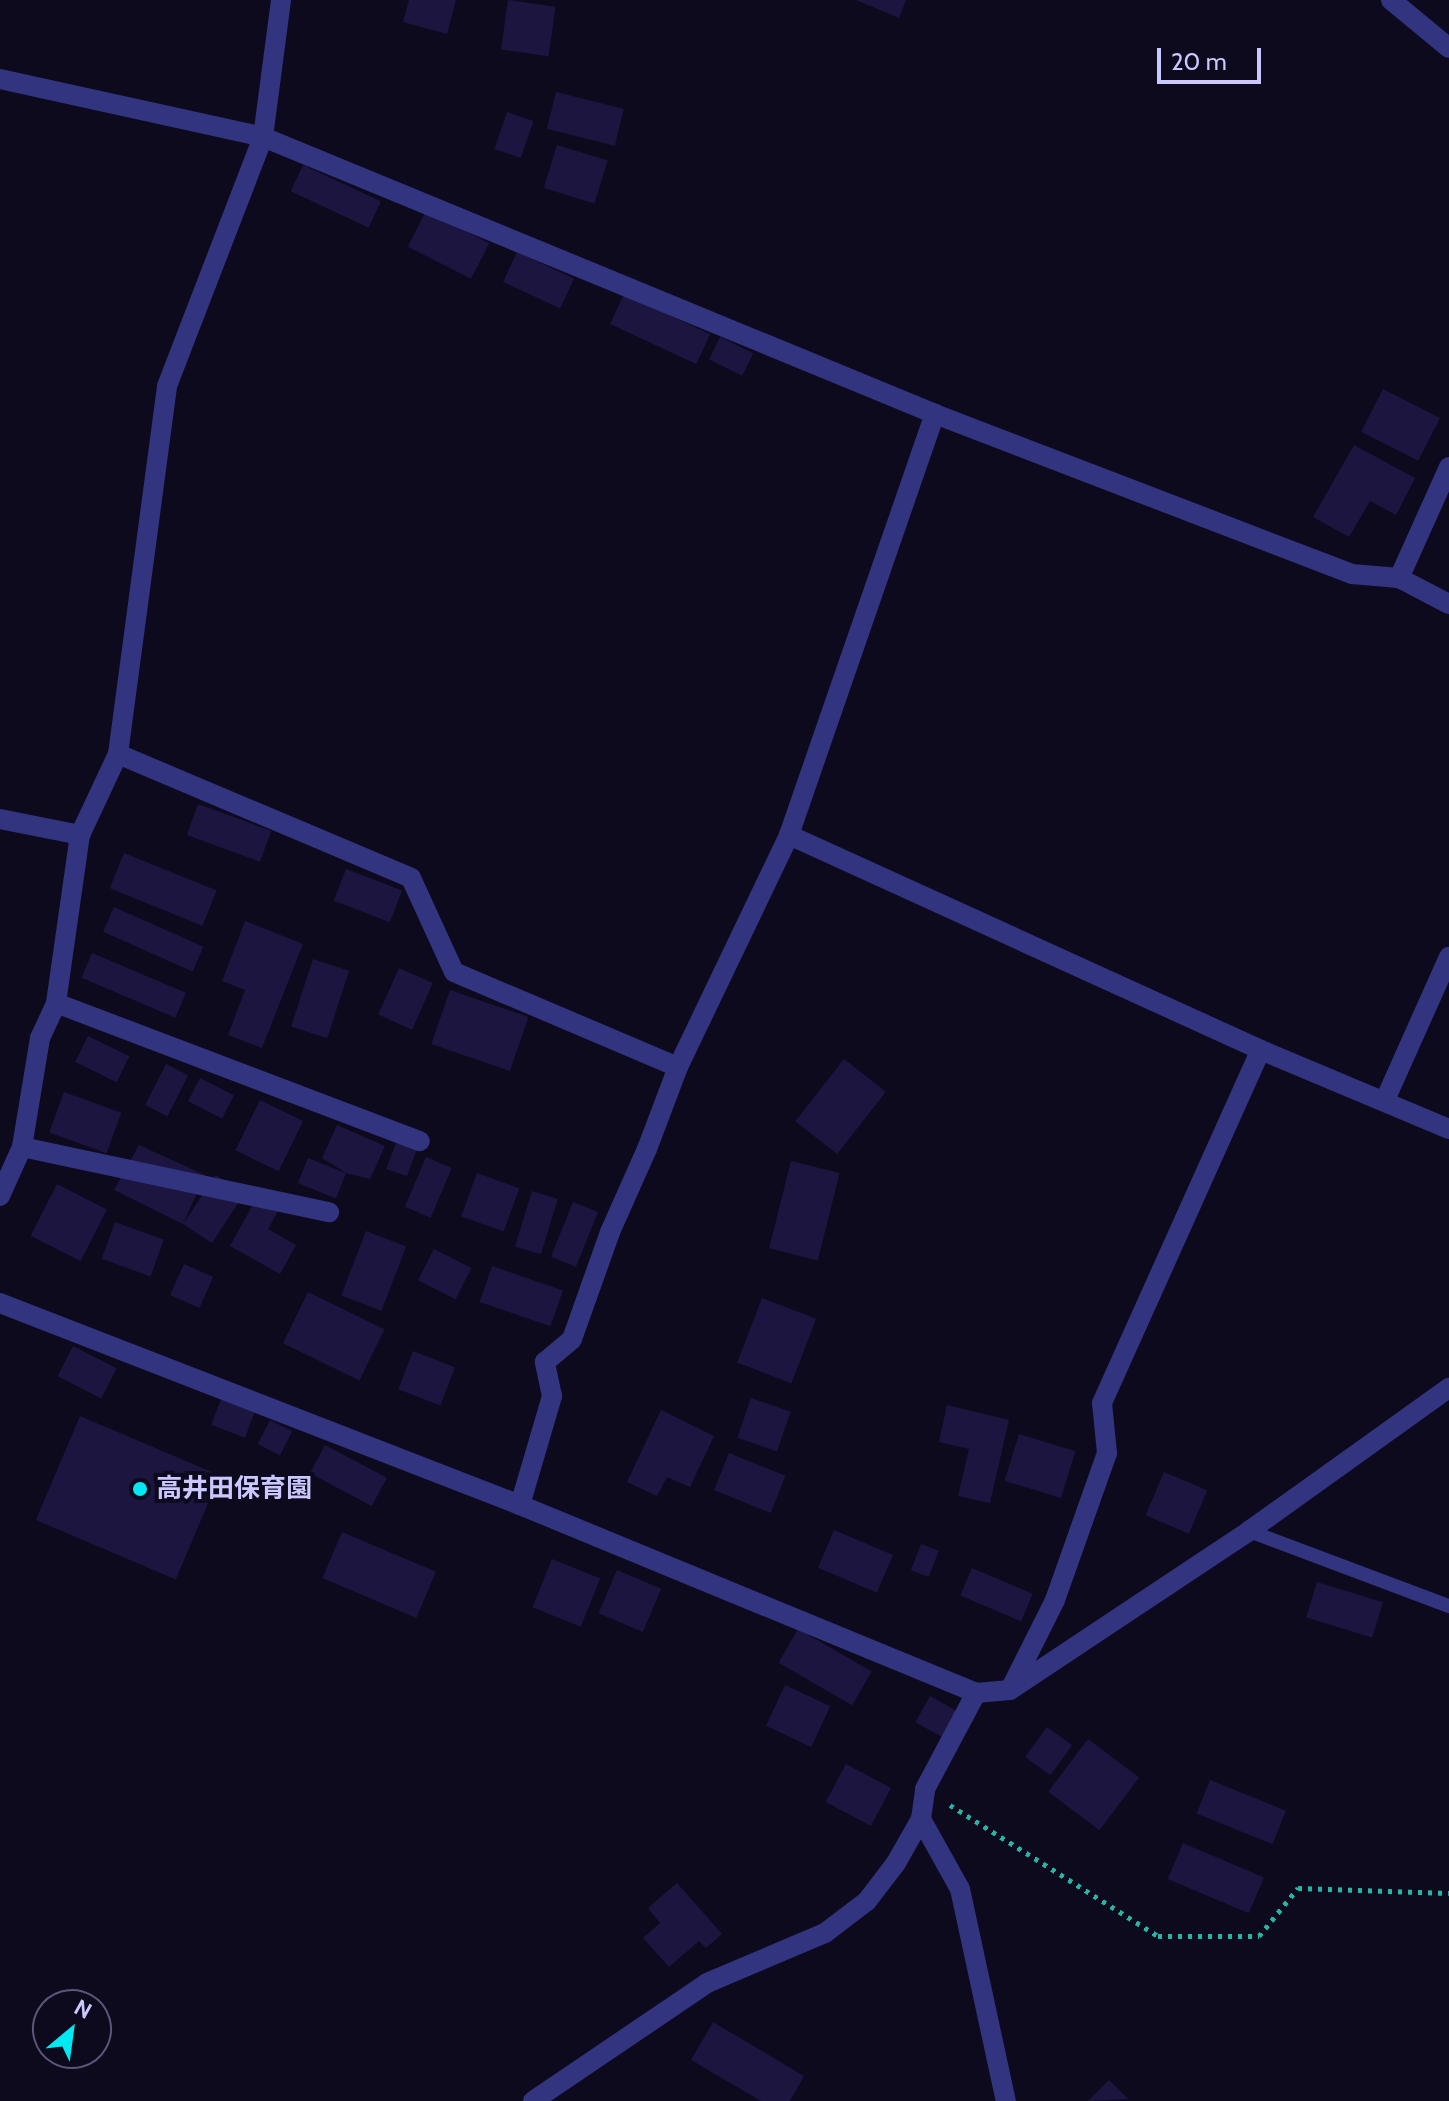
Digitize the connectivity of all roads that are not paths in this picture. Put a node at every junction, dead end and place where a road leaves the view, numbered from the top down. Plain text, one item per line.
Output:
1 (281, 0) edge
2 (1391, 0) edge
3 (1449, 48) edge
4 (0, 79) edge
5 (263, 137) junction
6 (935, 414) junction
7 (1449, 467) edge
8 (1399, 578) junction
9 (1449, 604) edge
10 (118, 754) junction
11 (0, 819) edge
12 (80, 835) junction
13 (789, 835) junction
14 (1449, 957) edge
15 (56, 1003) junction
16 (1261, 1050) junction
17 (678, 1067) junction
18 (1385, 1100) junction
19 (1449, 1129) edge
20 (420, 1141) dead end
21 (22, 1147) junction
22 (0, 1196) edge
23 (329, 1212) dead end
24 (0, 1303) edge
25 (1449, 1388) edge
26 (520, 1505) junction
27 (1249, 1531) junction
28 (1449, 1606) edge
29 (1010, 1690) junction
30 (976, 1693) junction
31 (921, 1819) junction
32 (533, 2101) edge
33 (1006, 2101) edge

1 - 5 street
2 - 3 street
4 - 5 street
5 - 6 street
5 - 10 street
6 - 8 street
6 - 13 street
7 - 8 street
8 - 9 street
10 - 12 street
10 - 17 street
11 - 12 street
12 - 15 street
13 - 16 street
13 - 17 street
14 - 18 street
15 - 20 street
15 - 21 street
16 - 18 street
16 - 29 street
17 - 26 street
18 - 19 street
21 - 22 street
21 - 23 street
24 - 26 street
25 - 27 street
26 - 30 street
27 - 28 lane
27 - 29 street
29 - 30 street
30 - 31 street
31 - 32 street
31 - 33 street

